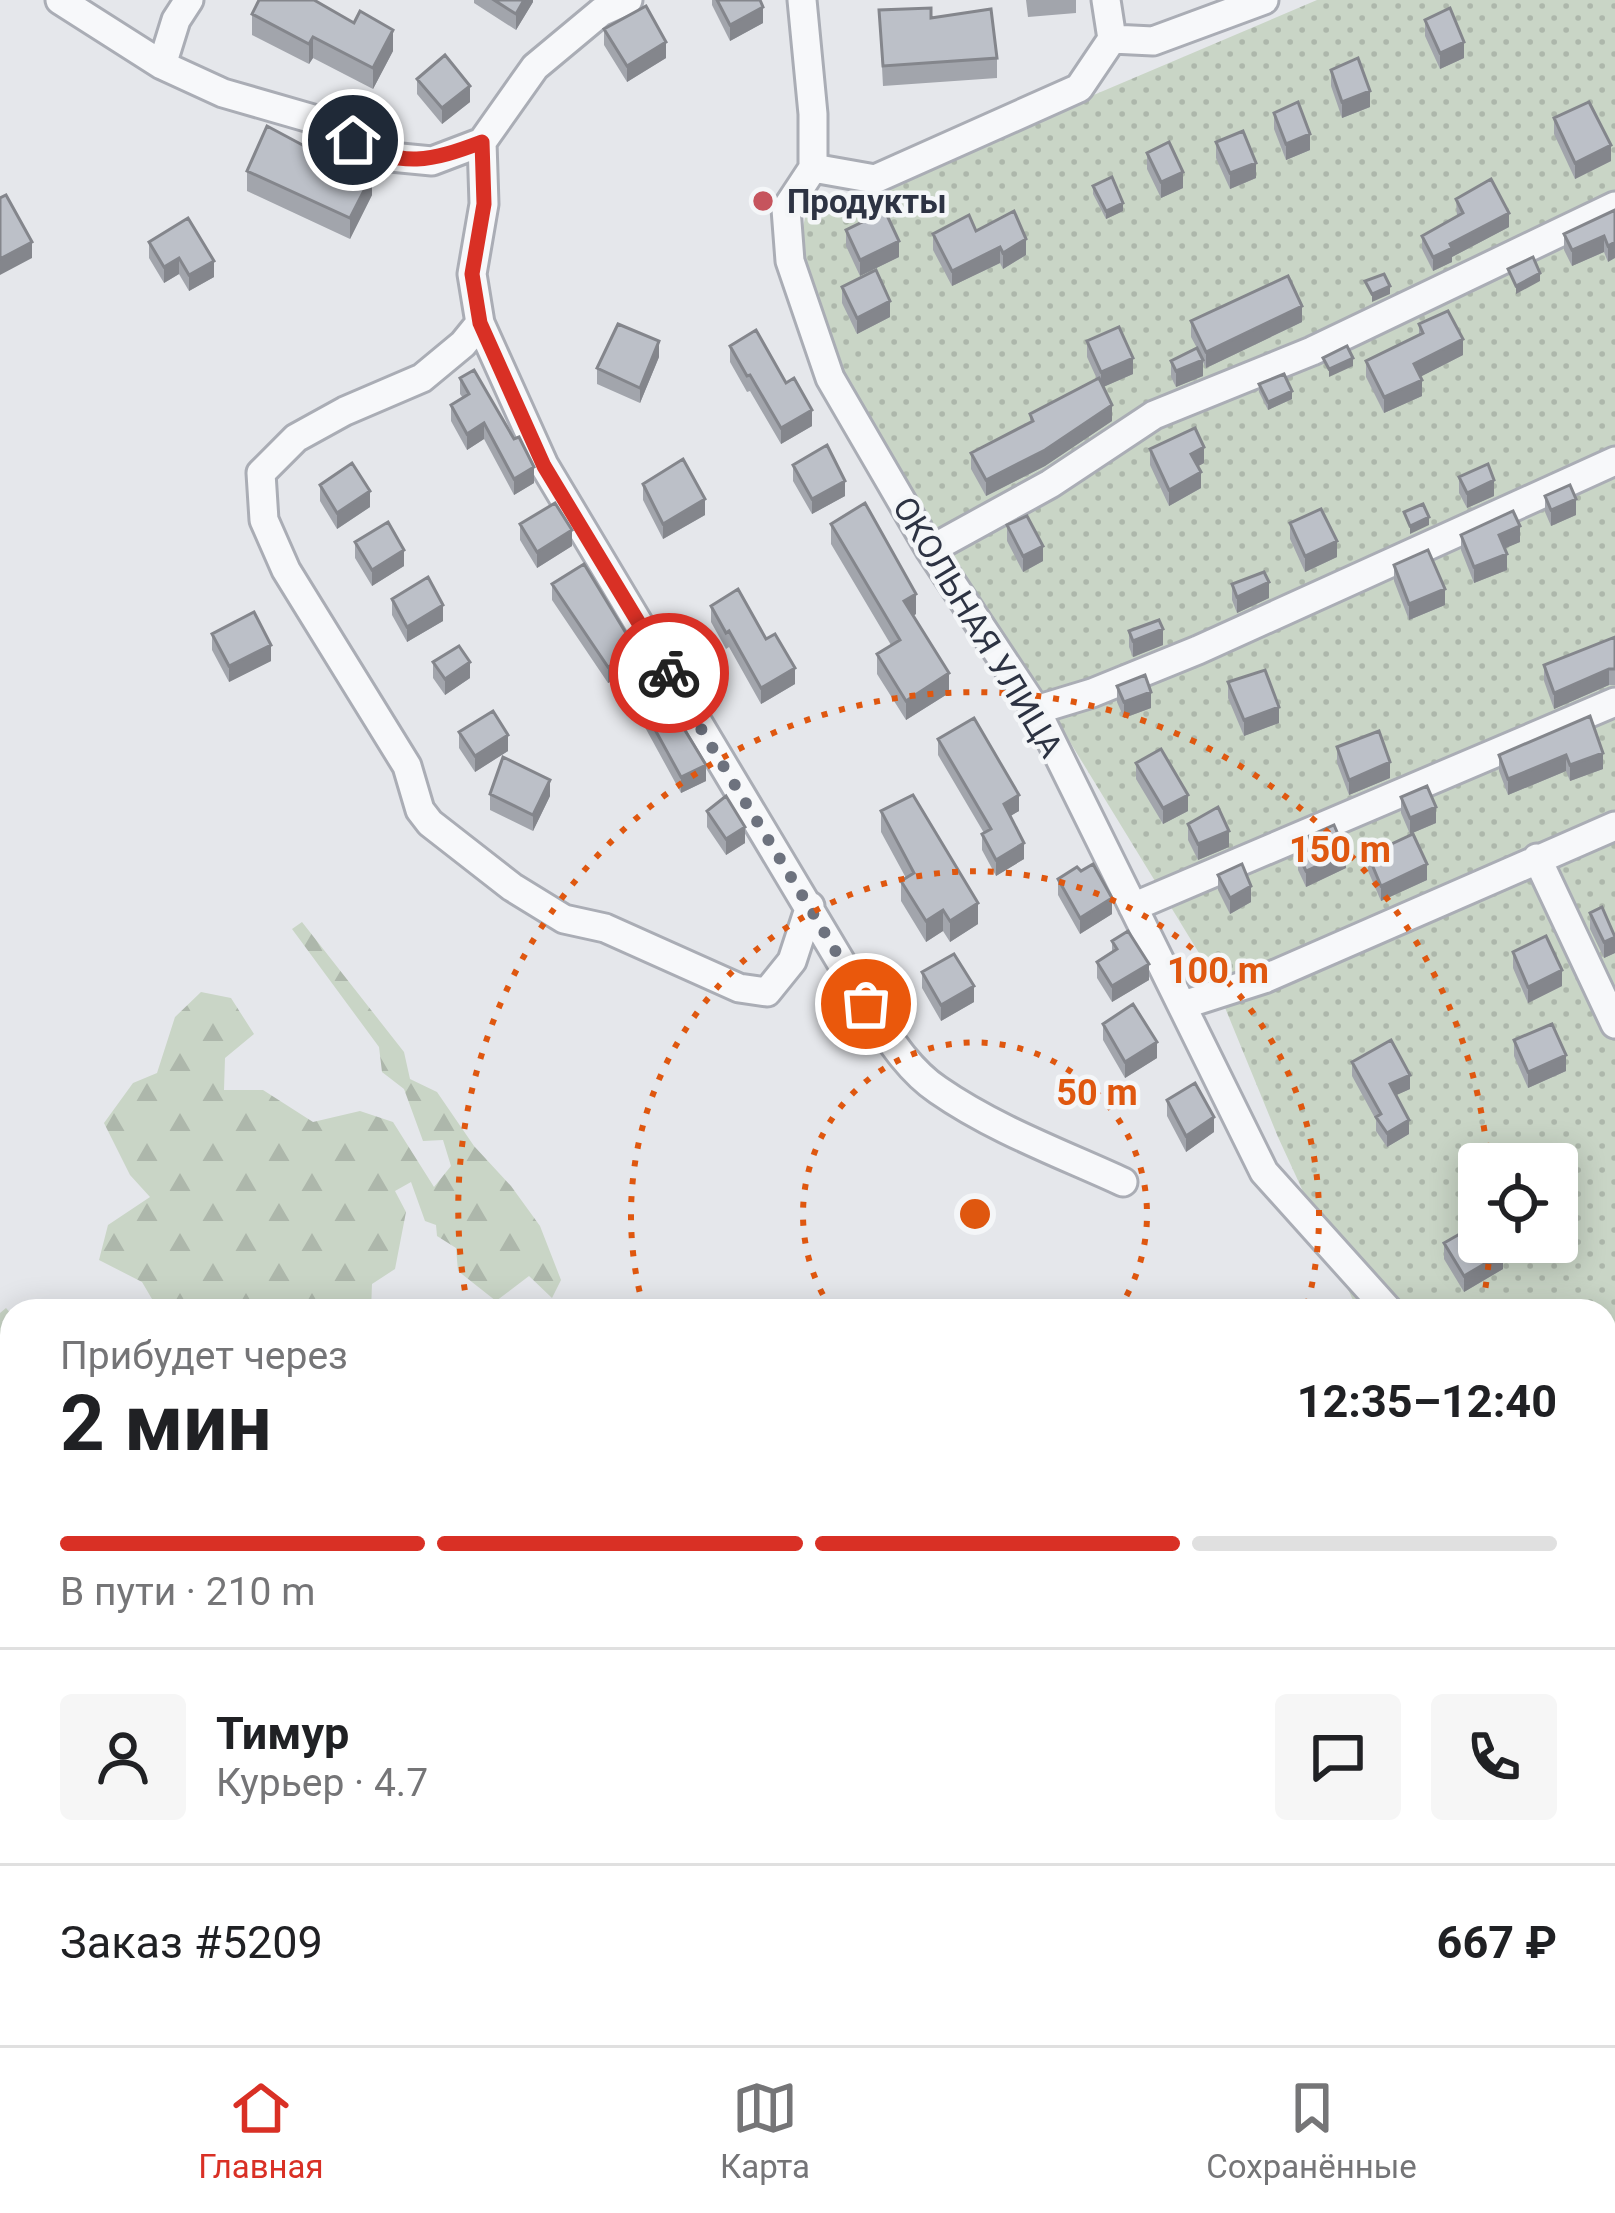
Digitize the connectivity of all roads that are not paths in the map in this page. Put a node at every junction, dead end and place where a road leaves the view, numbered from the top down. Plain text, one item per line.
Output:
1 (60, 0) edge
2 (189, 0) edge
3 (628, 0) edge
4 (802, 0) edge
5 (1106, 0) edge
6 (1264, 0) edge
7 (1112, 39) junction
8 (163, 65) junction
9 (482, 142) junction
10 (813, 168) junction
11 (1615, 206) edge
12 (480, 323) junction
13 (1615, 461) edge
14 (930, 550) junction
15 (1615, 702) edge
16 (1036, 710) junction
17 (1615, 826) edge
18 (1537, 858) junction
19 (810, 906) junction
20 (1133, 907) junction
21 (1183, 1005) junction
22 (1615, 1024) edge
23 (1123, 1183) dead end
24 (1378, 1299) edge

1 - 8 street
2 - 8 street
3 - 9 street
4 - 10 street
5 - 7 street
6 - 7 street
7 - 10 street
8 - 9 street
9 - 12 street
10 - 14 street, ОКОЛЬНАЯ УЛИЦА
11 - 14 street
12 - 19 street
12 - 19 street
13 - 16 street
14 - 16 street, ОКОЛЬНАЯ УЛИЦА
15 - 20 street
16 - 20 street, ОКОЛЬНАЯ УЛИЦА
17 - 18 street
18 - 21 street
18 - 22 street
19 - 23 street
20 - 21 street, ОКОЛЬНАЯ УЛИЦА
21 - 24 street, ОКОЛЬНАЯ УЛИЦА

